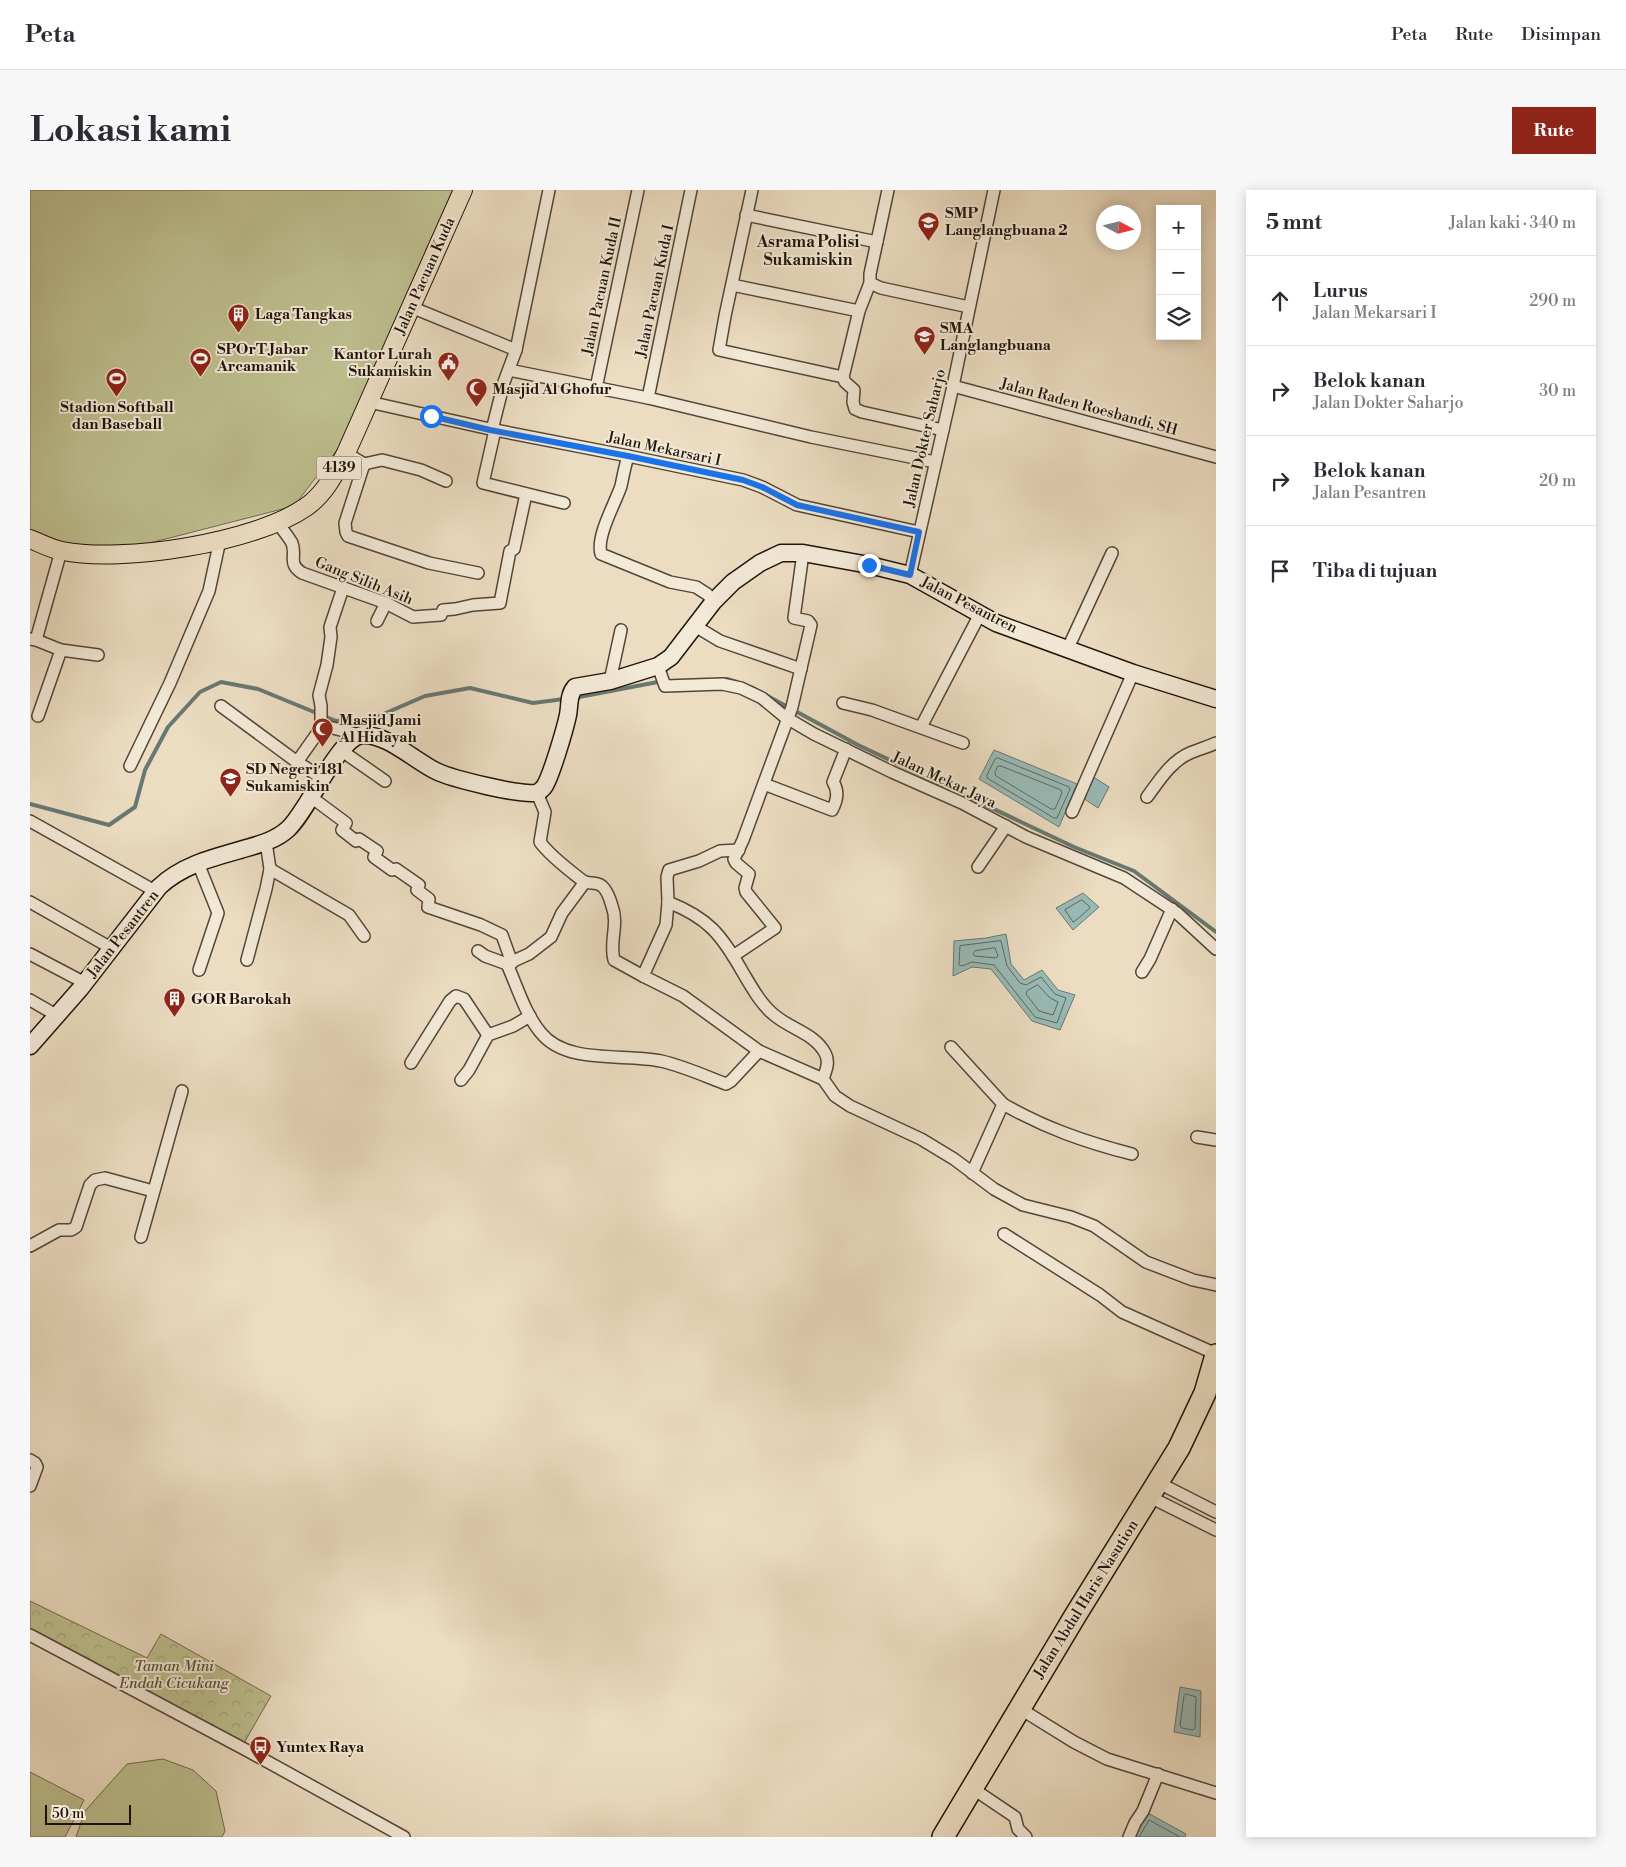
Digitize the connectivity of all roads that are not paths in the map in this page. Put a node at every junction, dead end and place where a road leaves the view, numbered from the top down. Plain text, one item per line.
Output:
1 (463, 190) edge
2 (549, 190) edge
3 (638, 190) edge
4 (691, 190) edge
5 (752, 190) edge
6 (888, 190) edge
7 (994, 190) edge
8 (746, 215) junction
9 (876, 242) junction
10 (870, 283) junction
11 (732, 285) junction
12 (411, 307) junction
13 (969, 307) junction
14 (859, 311) junction
15 (516, 350) junction
16 (509, 370) junction
17 (842, 377) junction
18 (953, 386) junction
19 (596, 388) junction
20 (648, 398) junction
21 (374, 403) junction
22 (493, 430) junction
23 (943, 430) junction
24 (346, 453) junction
25 (628, 456) junction
26 (1216, 457) edge
27 (935, 462) junction
28 (364, 464) junction
29 (446, 481) dead end
30 (526, 494) junction
31 (564, 502) dead end
32 (277, 522) junction
33 (919, 532) junction
34 (30, 539) edge
35 (220, 540) junction
36 (61, 551) junction
37 (803, 553) junction
38 (1112, 553) dead end
39 (478, 573) dead end
40 (910, 575) junction
41 (343, 588) junction
42 (714, 601) junction
43 (386, 603) junction
44 (980, 614) junction
45 (378, 621) dead end
46 (695, 626) junction
47 (621, 630) dead end
48 (33, 640) edge
49 (1068, 648) junction
50 (61, 650) junction
51 (98, 655) dead end
52 (801, 669) junction
53 (1133, 673) junction
54 (661, 675) junction
55 (610, 681) junction
56 (1216, 699) edge
57 (843, 703) dead end
58 (221, 706) dead end
59 (790, 713) junction
60 (38, 716) dead end
61 (321, 722) junction
62 (921, 727) junction
63 (360, 735) junction
64 (963, 742) dead end
65 (1216, 743) edge
66 (846, 749) junction
67 (342, 751) junction
68 (297, 762) junction
69 (130, 766) dead end
70 (322, 778) junction
71 (385, 781) dead end
72 (764, 784) junction
73 (537, 793) junction
74 (311, 797) junction
75 (1147, 797) dead end
76 (1072, 812) dead end
77 (30, 821) edge
78 (1006, 826) junction
79 (266, 842) junction
80 (738, 850) junction
81 (198, 862) junction
82 (978, 867) dead end
83 (270, 869) junction
84 (585, 882) junction
85 (155, 891) junction
86 (30, 902) edge
87 (668, 902) junction
88 (1172, 909) junction
89 (364, 936) dead end
90 (108, 946) junction
91 (1216, 949) edge
92 (478, 951) dead end
93 (30, 954) edge
94 (733, 956) junction
95 (247, 960) dead end
96 (510, 963) junction
97 (200, 970) dead end
98 (1142, 972) dead end
99 (643, 976) junction
100 (85, 983) junction
101 (30, 1000) edge
102 (56, 1016) junction
103 (530, 1016) junction
104 (488, 1035) junction
105 (30, 1046) edge
106 (951, 1047) dead end
107 (759, 1051) junction
108 (411, 1064) dead end
109 (823, 1079) junction
110 (461, 1080) dead end
111 (182, 1091) dead end
112 (1003, 1104) junction
113 (1197, 1137) dead end
114 (1216, 1140) edge
115 (1132, 1154) dead end
116 (972, 1173) junction
117 (153, 1191) junction
118 (1004, 1234) dead end
119 (141, 1237) dead end
120 (30, 1246) edge
121 (1216, 1285) edge
122 (1216, 1355) edge
123 (30, 1460) edge
124 (30, 1486) edge
125 (1154, 1490) junction
126 (1216, 1512) edge
127 (1216, 1530) edge
128 (30, 1636) edge
129 (1019, 1708) junction
130 (1158, 1774) junction
131 (972, 1788) junction
132 (1216, 1793) edge
133 (404, 1837) edge
134 (943, 1837) edge
135 (1026, 1837) edge
136 (1129, 1837) edge

1 - 12 main road, Jalan Pacuan Kuda / 4139
2 - 15 street
3 - 19 street, Jalan Pacuan Kuda II
4 - 20 street, Jalan Pacuan Kuda I
5 - 8 street
6 - 9 street
7 - 13 street, Jalan Dokter Saharjo
8 - 9 street
8 - 11 street
9 - 10 street
10 - 13 street
10 - 14 street
11 - 14 street
11 - 17 street
12 - 15 street
12 - 21 main road, Jalan Pacuan Kuda / 4139
13 - 18 street, Jalan Dokter Saharjo
14 - 17 street
15 - 16 street
16 - 19 street
16 - 22 street
17 - 23 street
18 - 23 street, Jalan Dokter Saharjo
18 - 26 street, Jalan Raden Roesbandi, SH
19 - 20 street
20 - 27 street
21 - 22 street, Jalan Mekarsari I
21 - 24 main road, Jalan Pacuan Kuda / 4139
22 - 25 street, Jalan Mekarsari I
22 - 30 street
23 - 27 street, Jalan Dokter Saharjo
24 - 28 street
24 - 32 main road, Jalan Pacuan Kuda / 4139
25 - 33 street, Jalan Mekarsari I
25 - 42 street
27 - 33 street, Jalan Dokter Saharjo
28 - 29 street
28 - 39 street
30 - 31 street
30 - 43 street, Gang Silih Asih
32 - 35 main road, Jalan Pacuan Kuda / 4139
32 - 41 street, Gang Silih Asih
33 - 40 street, Jalan Dokter Saharjo
34 - 36 main road, Jalan Pacuan Kuda
35 - 36 main road, Jalan Pacuan Kuda / 4139
35 - 69 street
36 - 48 street
37 - 40 street, Jalan Pesantren
37 - 42 street, Jalan Pesantren
37 - 52 street
38 - 49 street
40 - 44 street, Jalan Pesantren
41 - 43 street, Gang Silih Asih
41 - 61 street
42 - 46 street, Jalan Pesantren
43 - 45 street
44 - 49 street, Jalan Pesantren
44 - 62 street
46 - 52 street
46 - 54 street, Jalan Pesantren
47 - 55 street
48 - 50 street
49 - 53 street, Jalan Pesantren
50 - 51 street
50 - 60 street
52 - 59 street
53 - 56 street, Jalan Pesantren
53 - 76 street
54 - 55 street, Jalan Pesantren
54 - 59 street, Jalan Mekar Jaya
55 - 73 street, Jalan Pesantren
57 - 62 street
58 - 68 street
59 - 66 street, Jalan Mekar Jaya
59 - 72 street
61 - 63 street
61 - 68 street
62 - 64 street
63 - 67 street, Jalan Pesantren
63 - 73 street
65 - 75 street
66 - 72 street
66 - 78 street, Jalan Mekar Jaya
67 - 70 street, Jalan Pesantren
67 - 71 street
68 - 70 street
70 - 74 street, Jalan Pesantren
72 - 80 street
73 - 84 street
74 - 79 street, Jalan Pesantren
74 - 96 street
77 - 85 street
78 - 82 street
78 - 88 street, Jalan Mekar Jaya
79 - 81 street, Jalan Pesantren
79 - 83 street
80 - 87 street
80 - 94 street
81 - 85 street, Jalan Pesantren
81 - 97 street
83 - 89 street
83 - 95 street
84 - 96 street
84 - 99 street
85 - 90 street, Jalan Pesantren
86 - 90 street
87 - 94 street
87 - 99 street
88 - 91 street, Jalan Mekar Jaya
88 - 98 street
90 - 100 street, Jalan Pesantren
92 - 96 street
93 - 100 street
94 - 109 street
96 - 103 street
99 - 107 street
100 - 102 street, Jalan Pesantren
101 - 102 street
102 - 105 street, Jalan Pesantren
103 - 104 street
103 - 107 street
104 - 108 street
104 - 110 street
106 - 112 street
107 - 109 street
109 - 116 street
111 - 117 street
112 - 115 street
112 - 116 street
113 - 114 street
116 - 121 street
117 - 119 street
117 - 120 street
118 - 122 street
122 - 125 highway, Jalan Abdul Haris Nasution
123 - 124 street
125 - 126 street
125 - 127 street
125 - 129 highway, Jalan Abdul Haris Nasution
128 - 133 street
129 - 130 street
129 - 131 highway, Jalan Abdul Haris Nasution
130 - 132 street
130 - 136 street
131 - 134 highway, Jalan Abdul Haris Nasution
131 - 135 street

